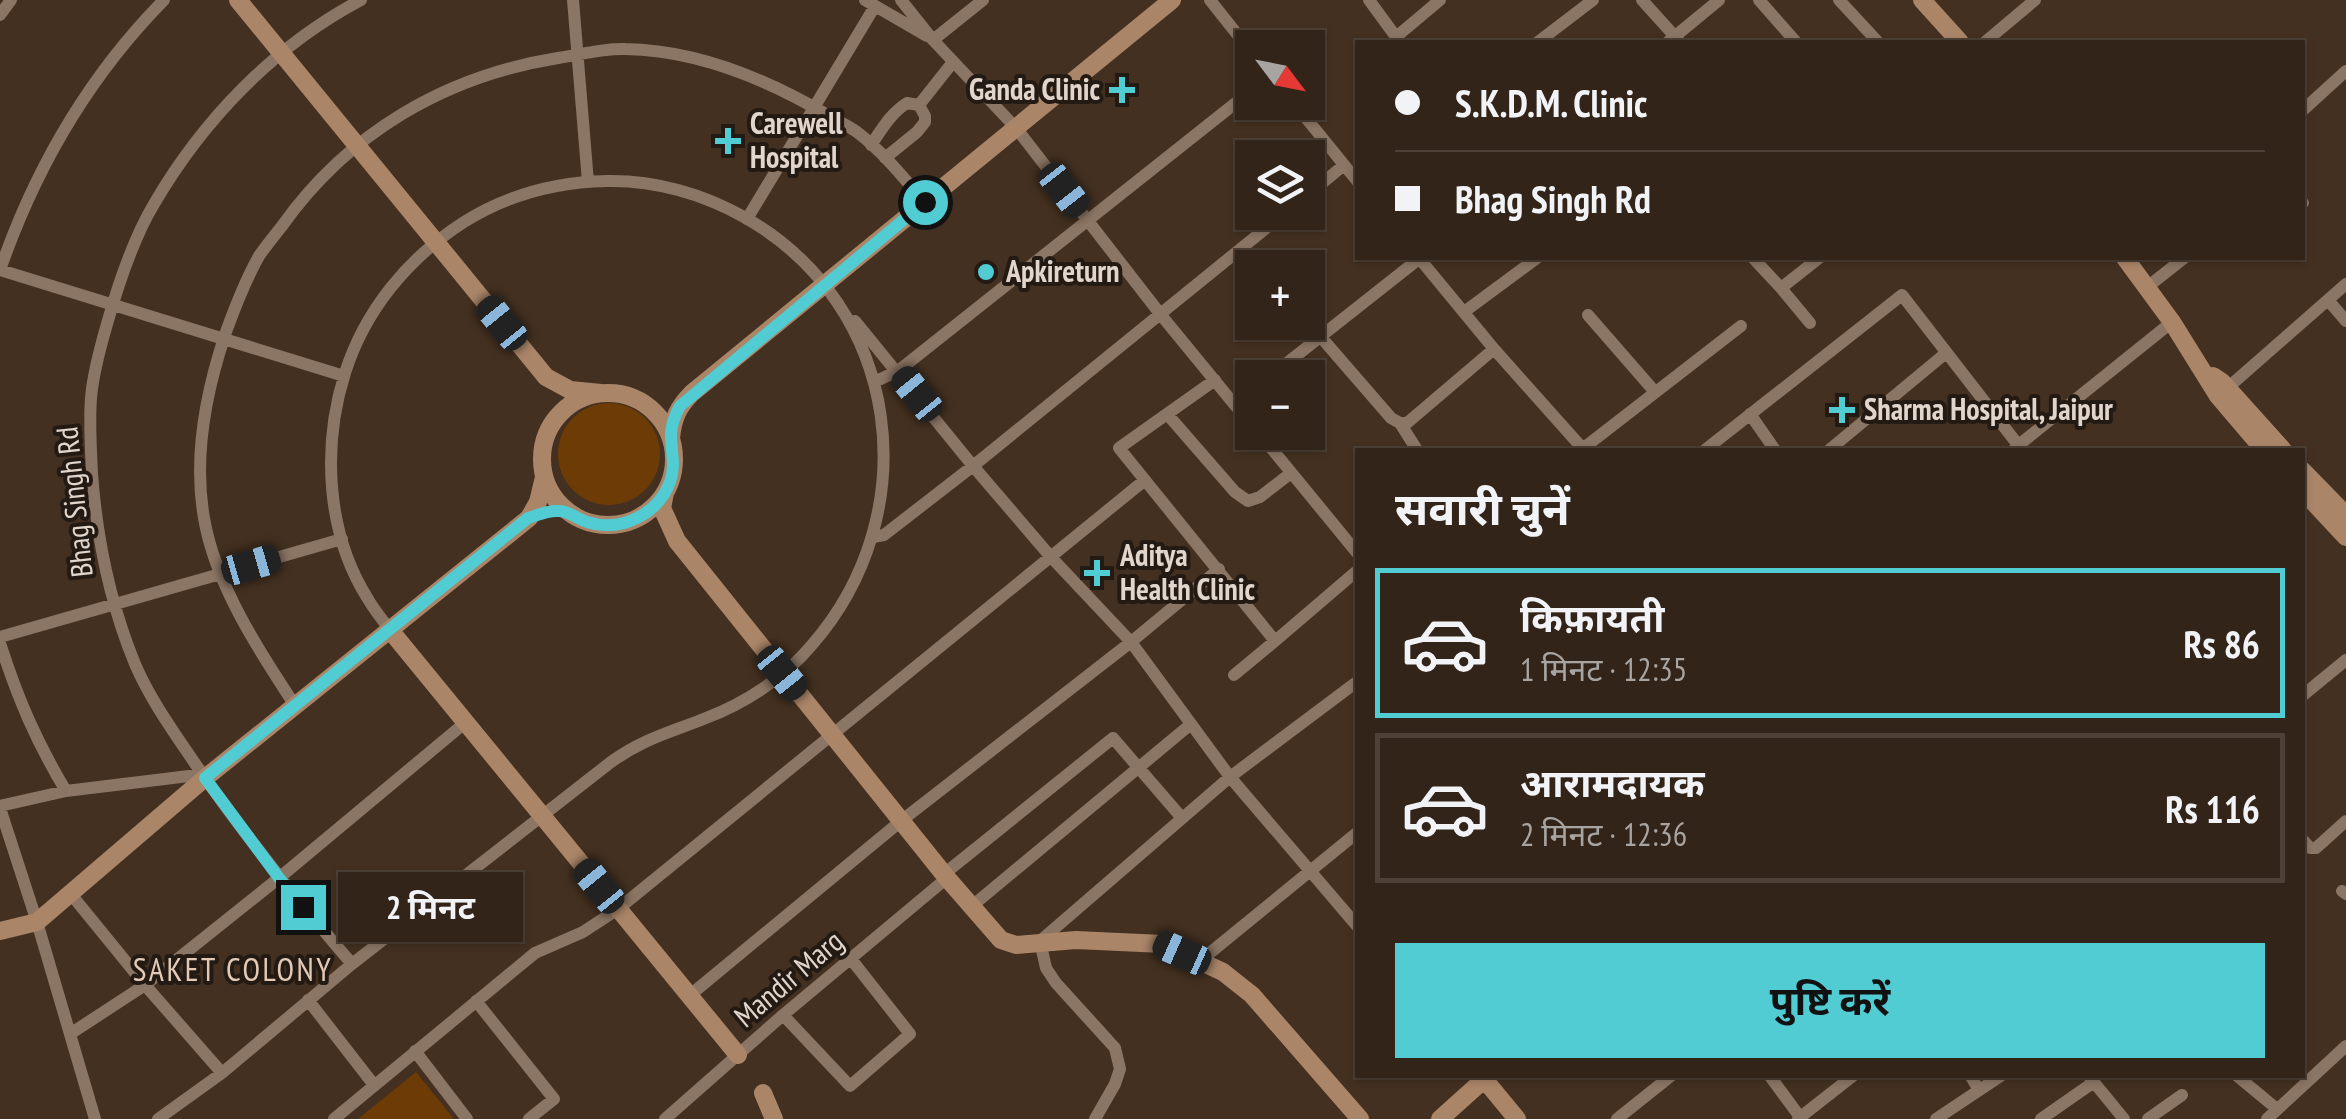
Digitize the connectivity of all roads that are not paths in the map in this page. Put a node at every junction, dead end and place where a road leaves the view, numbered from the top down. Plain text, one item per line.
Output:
1 (11, 0) edge
2 (164, 0) edge
3 (238, 0) edge
4 (361, 0) edge
5 (572, 0) edge
6 (901, 0) edge
7 (982, 0) edge
8 (1172, 0) edge
9 (1210, 0) edge
10 (1369, 0) edge
11 (1440, 0) edge
12 (1593, 0) edge
13 (1642, 0) edge
14 (1719, 0) edge
15 (1759, 0) edge
16 (1839, 0) edge
17 (2035, 0) edge
18 (870, 3) edge
19 (1931, 3) edge
20 (0, 15) edge
21 (1235, 32) edge
22 (933, 40) junction
23 (1398, 40) edge
24 (1541, 40) edge
25 (1674, 40) edge
26 (1676, 40) edge
27 (1794, 40) edge
28 (1876, 40) edge
29 (1959, 40) edge
30 (1987, 40) edge
31 (281, 53) junction
32 (577, 55) junction
33 (954, 62) junction
34 (2346, 71) edge
35 (1235, 104) edge
36 (918, 106) junction
37 (2305, 107) edge
38 (814, 108) junction
39 (1308, 120) edge
40 (1016, 128) junction
41 (356, 144) junction
42 (870, 145) junction
43 (885, 158) junction
44 (1344, 165) junction
45 (1355, 178) edge
46 (1325, 181) edge
47 (588, 182) junction
48 (925, 202) junction
49 (748, 219) junction
50 (1088, 221) junction
51 (1264, 230) edge
52 (436, 242) junction
53 (1417, 260) edge
54 (1422, 260) edge
55 (1534, 260) edge
56 (1756, 260) edge
57 (1817, 260) edge
58 (2126, 260) edge
59 (2181, 260) edge
60 (0, 270) edge
61 (2346, 284) edge
62 (824, 285) junction
63 (1782, 288) junction
64 (2146, 288) junction
65 (2328, 300) junction
66 (113, 304) junction
67 (1464, 312) junction
68 (1161, 315) junction
69 (1588, 315) dead end
70 (2346, 321) edge
71 (2172, 322) junction
72 (1810, 324) dead end
73 (1741, 326) dead end
74 (1325, 332) edge
75 (224, 339) junction
76 (1315, 340) edge
77 (1323, 340) edge
78 (1494, 349) junction
79 (1946, 352) junction
80 (1290, 360) edge
81 (898, 371) junction
82 (344, 376) junction
83 (546, 376) junction
84 (1215, 380) junction
85 (874, 382) junction
86 (602, 392) junction
87 (1656, 392) junction
88 (2222, 392) junction
89 (692, 394) junction
90 (634, 398) junction
91 (1234, 404) edge
92 (1750, 414) junction
93 (1168, 415) junction
94 (1400, 423) junction
95 (549, 427) junction
96 (671, 438) junction
97 (2267, 447) edge
98 (1416, 448) edge
99 (1581, 448) edge
100 (1583, 448) edge
101 (1708, 448) edge
102 (1774, 448) edge
103 (1831, 448) edge
104 (2018, 448) edge
105 (1272, 450) edge
106 (974, 466) junction
107 (1291, 473) junction
108 (2305, 473) edge
109 (544, 477) junction
110 (1146, 480) junction
111 (664, 492) junction
112 (2305, 493) edge
113 (568, 512) junction
114 (2346, 515) edge
115 (528, 518) junction
116 (631, 521) junction
117 (2346, 536) edge
118 (872, 537) junction
119 (342, 539) junction
120 (677, 542) junction
121 (1355, 550) edge
122 (1050, 556) junction
123 (1218, 569) junction
124 (1355, 573) edge
125 (220, 574) junction
126 (113, 604) junction
127 (390, 630) junction
128 (0, 640) edge
129 (1275, 641) junction
130 (1131, 642) junction
131 (2346, 660) edge
132 (782, 673) junction
133 (1234, 674) dead end
134 (1355, 683) edge
135 (2305, 694) edge
136 (296, 706) junction
137 (466, 722) junction
138 (1191, 724) junction
139 (832, 734) junction
140 (1140, 768) junction
141 (1230, 777) junction
142 (205, 778) junction
143 (66, 791) junction
144 (0, 807) edge
145 (541, 815) junction
146 (1182, 818) junction
147 (901, 821) junction
148 (2346, 822) edge
149 (1355, 834) edge
150 (2305, 842) edge
151 (1310, 870) junction
152 (945, 876) junction
153 (279, 878) junction
154 (70, 893) junction
155 (972, 906) junction
156 (618, 909) junction
157 (36, 922) junction
158 (1355, 923) edge
159 (0, 931) edge
160 (1040, 942) junction
161 (851, 959) junction
162 (1200, 961) junction
163 (352, 964) junction
164 (145, 985) junction
165 (690, 996) junction
166 (308, 1000) junction
167 (476, 1001) junction
168 (783, 1016) junction
169 (70, 1034) junction
170 (2346, 1046) edge
171 (414, 1051) junction
172 (738, 1056) junction
173 (222, 1073) junction
174 (1483, 1078) edge
175 (1486, 1078) edge
176 (1668, 1078) edge
177 (1771, 1078) edge
178 (1850, 1078) edge
179 (1972, 1078) edge
180 (1997, 1078) edge
181 (2091, 1078) edge
182 (2239, 1078) edge
183 (374, 1085) junction
184 (1979, 1090) junction
185 (763, 1093) dead end
186 (2182, 1095) dead end
187 (2272, 1114) edge
188 (1799, 1118) edge
189 (94, 1119) edge
190 (158, 1119) edge
191 (334, 1119) edge
192 (467, 1119) edge
193 (529, 1119) edge
194 (665, 1119) edge
195 (774, 1119) edge
196 (1094, 1119) edge
197 (1360, 1119) edge
198 (1440, 1119) edge
199 (1517, 1119) edge
200 (1617, 1119) edge
201 (1936, 1119) edge
202 (2040, 1119) edge
203 (2124, 1119) edge
204 (2148, 1119) edge

1 - 20 street
2 - 60 street
3 - 31 street
4 - 31 street, Bhag Singh Rd
5 - 32 street
6 - 22 street
7 - 22 street
8 - 40 street
9 - 21 street
10 - 23 street
11 - 23 street
12 - 24 street
13 - 25 street
14 - 26 street
15 - 27 street
16 - 28 street
17 - 30 street
18 - 22 street
18 - 38 street
19 - 29 street
22 - 33 street
31 - 41 street
31 - 66 street, Bhag Singh Rd
32 - 38 street
32 - 41 street
32 - 47 street
33 - 36 street
33 - 40 street
34 - 37 street
35 - 50 street
36 - 42 street
36 - 43 street
38 - 42 street
38 - 49 street
39 - 44 street
40 - 48 street
40 - 50 street
41 - 52 street
41 - 75 street
42 - 43 street
43 - 48 street
44 - 45 street
44 - 46 street
47 - 49 street
47 - 52 street
48 - 62 street
49 - 62 street
50 - 68 street
50 - 81 street
51 - 68 street
52 - 82 street
52 - 83 street
53 - 74 street
54 - 67 street
55 - 67 street
56 - 63 street
57 - 63 street
58 - 64 street
59 - 64 street
60 - 66 street
61 - 65 street
62 - 81 street
62 - 85 street
62 - 89 street
63 - 72 street
64 - 71 street
65 - 70 street
65 - 88 street
66 - 75 street
66 - 126 street, Bhag Singh Rd
67 - 78 street
68 - 84 street
68 - 106 street
69 - 87 street
71 - 88 street
71 - 104 street
73 - 87 street
75 - 82 street
75 - 125 street
76 - 80 street
77 - 94 street
78 - 94 street
78 - 99 street
79 - 92 street
79 - 103 street
79 - 104 street
81 - 85 street
81 - 106 street
82 - 119 street
83 - 86 street
83 - 95 street
84 - 91 street
84 - 93 street
85 - 118 street
86 - 90 street
86 - 95 street
87 - 100 street
88 - 97 street
89 - 90 street
89 - 96 street
90 - 96 street
92 - 101 street
92 - 102 street
93 - 107 street
93 - 110 street
94 - 98 street
95 - 109 street
96 - 111 street
105 - 107 street
106 - 118 street
106 - 122 street
107 - 121 street
108 - 114 street
109 - 113 street
109 - 115 street
110 - 122 street
110 - 123 street
111 - 116 street
111 - 120 street
112 - 117 street
113 - 115 street
113 - 116 street
115 - 127 street
116 - 120 street
118 - 132 street
119 - 125 street
119 - 127 street
120 - 132 street
122 - 130 street
122 - 139 street
123 - 129 street
123 - 130 street
124 - 129 street
125 - 126 street
125 - 136 street
126 - 128 street
126 - 142 street, Bhag Singh Rd
127 - 136 street
127 - 137 street
128 - 143 street
129 - 133 street
130 - 138 street
130 - 147 street
131 - 135 street
132 - 139 street
132 - 145 street
134 - 141 street
136 - 142 street
137 - 145 street
137 - 153 street
138 - 140 street
138 - 141 street
139 - 147 street
139 - 156 street
140 - 146 street
140 - 152 street, Mandir Marg
140 - 155 street
141 - 146 street
141 - 151 street
142 - 143 street
142 - 153 street, Bhag Singh Rd
142 - 154 street
143 - 144 street
144 - 157 street
145 - 156 street
145 - 163 street
146 - 160 street
147 - 152 street
147 - 165 street
148 - 150 street
149 - 151 street
151 - 158 street
151 - 162 street
152 - 155 street
152 - 161 street, Mandir Marg
153 - 163 street, Bhag Singh Rd
153 - 164 street
154 - 157 street
154 - 164 street
155 - 160 street
156 - 165 street
156 - 167 street
157 - 159 street
157 - 169 street
160 - 162 street
160 - 196 street
161 - 168 street, Mandir Marg
161 - 168 street
162 - 197 street
163 - 166 street
164 - 169 street
164 - 173 street
165 - 172 street
166 - 173 street
166 - 183 street
167 - 171 street
167 - 193 street
168 - 172 street, Mandir Marg
169 - 189 street
170 - 187 street
171 - 183 street
171 - 192 street
172 - 194 street, Mandir Marg
173 - 190 street
174 - 198 street
175 - 199 street
176 - 200 street
177 - 188 street
178 - 188 street
179 - 184 street
180 - 184 street
181 - 202 street
181 - 203 street
182 - 187 street
183 - 191 street
184 - 201 street
185 - 195 street
186 - 204 street

